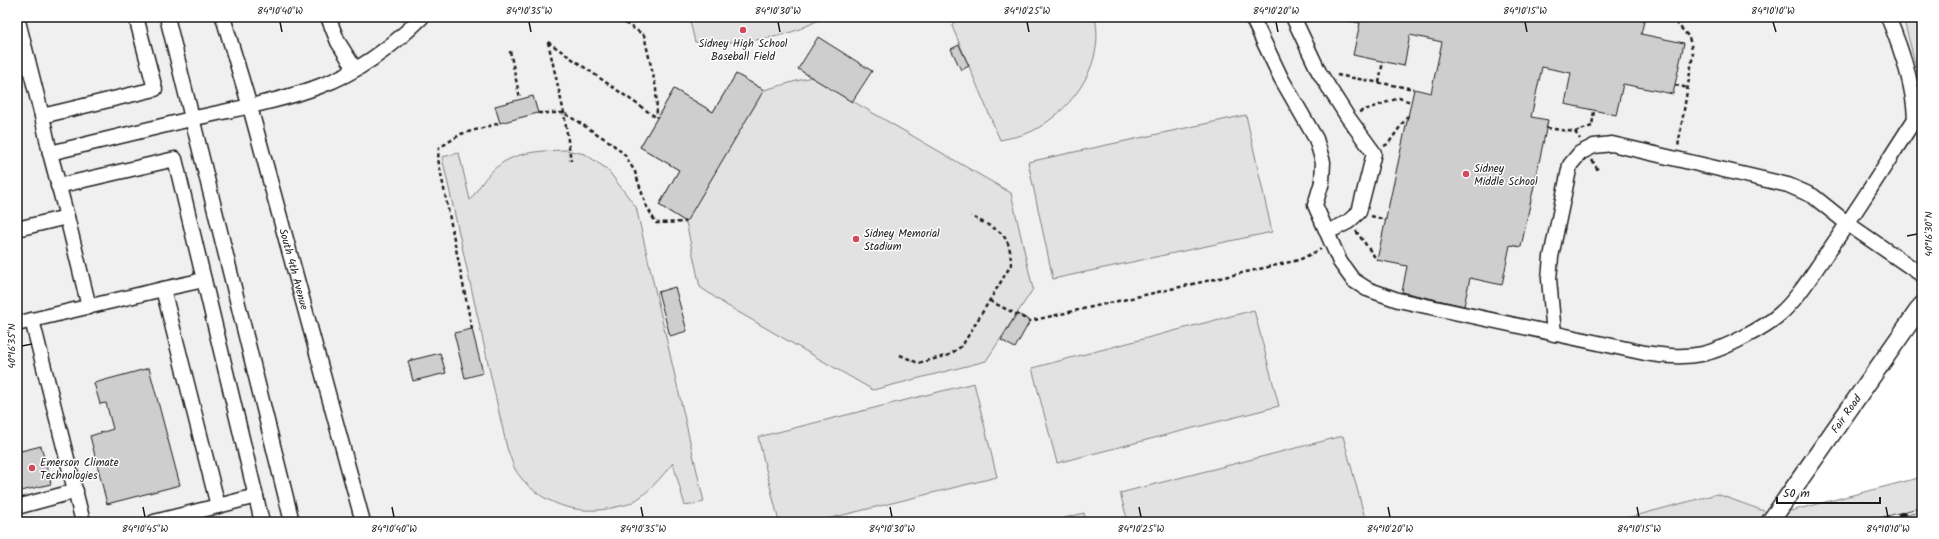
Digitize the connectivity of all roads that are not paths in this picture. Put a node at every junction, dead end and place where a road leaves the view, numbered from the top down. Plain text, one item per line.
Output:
1 (17, 17) edge
2 (136, 17) edge
3 (167, 17) edge
4 (223, 17) edge
5 (422, 17) edge
6 (1252, 17) edge
7 (1293, 17) edge
8 (1888, 17) edge
9 (334, 19) edge
10 (355, 69) junction
11 (250, 107) junction
12 (42, 116) junction
13 (192, 119) junction
14 (50, 153) junction
15 (58, 186) junction
16 (67, 217) junction
17 (1848, 224) junction
18 (17, 229) edge
19 (1330, 238) junction
20 (1922, 275) edge
21 (204, 280) junction
22 (163, 289) junction
23 (1922, 305) edge
24 (88, 307) junction
25 (32, 320) junction
26 (17, 324) edge
27 (1554, 334) junction
28 (76, 491) junction
29 (256, 496) junction
30 (218, 506) junction
31 (17, 507) edge
32 (1772, 518) edge
33 (84, 522) edge
34 (154, 522) edge
35 (262, 522) edge
36 (292, 522) edge
37 (363, 522) edge

1 - 12 street
2 - 12 street
3 - 13 street
4 - 11 street, South 4th Avenue
5 - 10 street
6 - 19 street
7 - 19 street
8 - 17 street
9 - 10 street
10 - 11 street
11 - 13 street
11 - 37 street, South 4th Avenue
12 - 14 street
13 - 14 street
13 - 36 street
14 - 15 street
15 - 16 street
15 - 21 street
16 - 18 street
16 - 24 street
17 - 20 street
17 - 27 street
17 - 27 street
19 - 27 street
21 - 22 street
21 - 29 street
22 - 24 street
22 - 30 street
23 - 32 main road, Fair Road
24 - 25 street
25 - 26 street
25 - 28 street
28 - 31 street
28 - 33 street
29 - 30 street
29 - 35 street
30 - 34 street

